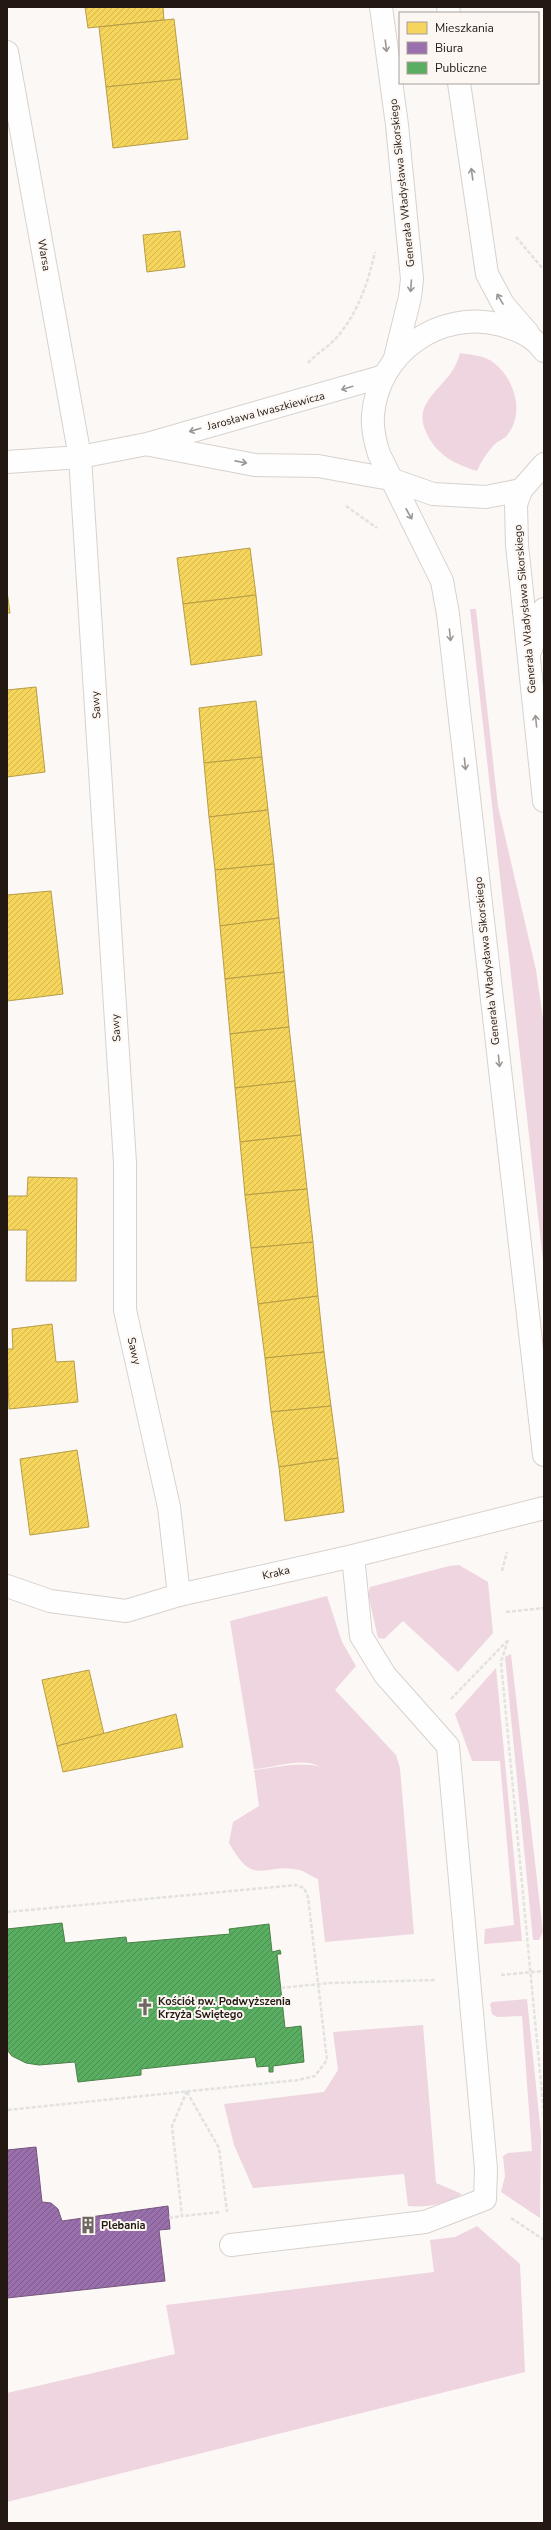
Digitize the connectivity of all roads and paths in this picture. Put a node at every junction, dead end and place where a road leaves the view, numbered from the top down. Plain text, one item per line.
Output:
1 (381, 7) edge
2 (7, 52) edge
3 (459, 84) edge
4 (512, 232) dead end
5 (377, 244) dead end
6 (544, 270) edge
7 (542, 348) edge
8 (307, 366) dead end
9 (389, 367) junction
10 (147, 444) junction
11 (80, 457) junction
12 (7, 462) edge
13 (544, 464) edge
14 (390, 480) junction
15 (521, 490) junction
16 (344, 505) dead end
17 (381, 532) dead end
18 (544, 609) edge
19 (529, 656) junction
20 (544, 801) edge
21 (544, 1455) edge
22 (544, 1508) edge
23 (353, 1556) junction
24 (7, 1586) edge
25 (179, 1595) junction
26 (544, 1608) edge
27 (506, 1612) dead end
28 (428, 1723) junction
29 (7, 1912) edge
30 (544, 1970) edge
31 (531, 1972) junction
32 (469, 1978) junction
33 (444, 1979) dead end
34 (318, 1984) junction
35 (281, 1988) dead end
36 (187, 2092) junction
37 (7, 2110) edge
38 (544, 2115) edge
39 (485, 2199) junction
40 (227, 2212) junction
41 (182, 2216) junction
42 (169, 2218) dead end
43 (544, 2240) edge
44 (231, 2245) joint

1 -> 9 street, Generała Władysława Sikorskiego
2 - 11 street, Warsa
7 -> 3 street
4 - 6 path
5 - 8 path
7 - 9 street
9 -> 10 street, Jarosława Iwaszkiewicza
9 - 14 street, Generała Władysława Sikorskiego
10 - 11 street, Jarosława Iwaszkiewicza
10 -> 14 street, Jarosława Iwaszkiewicza
11 - 12 street, Jarosława Iwaszkiewicza
11 - 25 street, Sawy
13 - 15 street
14 - 15 street, Jarosława Iwaszkiewicza
14 -> 21 street, Generała Władysława Sikorskiego
15 - 19 street, Generała Władysława Sikorskiego
16 - 17 path
18 - 19 street
20 -> 19 street, Generała Władysława Sikorskiego
22 - 23 street, Kraka
23 - 25 street, Kraka
23 - 28 street
24 - 25 street, Kraka
26 - 27 path
28 - 31 path
28 - 32 street
29 - 34 path
30 - 31 path
31 - 32 path
31 - 38 path
32 - 39 street
33 - 34 path
34 - 35 path
34 - 36 path
36 - 37 path
36 - 40 path
36 - 41 path
39 - 43 path
39 - 44 street
40 - 41 path
40 - 44 path
41 - 42 path

